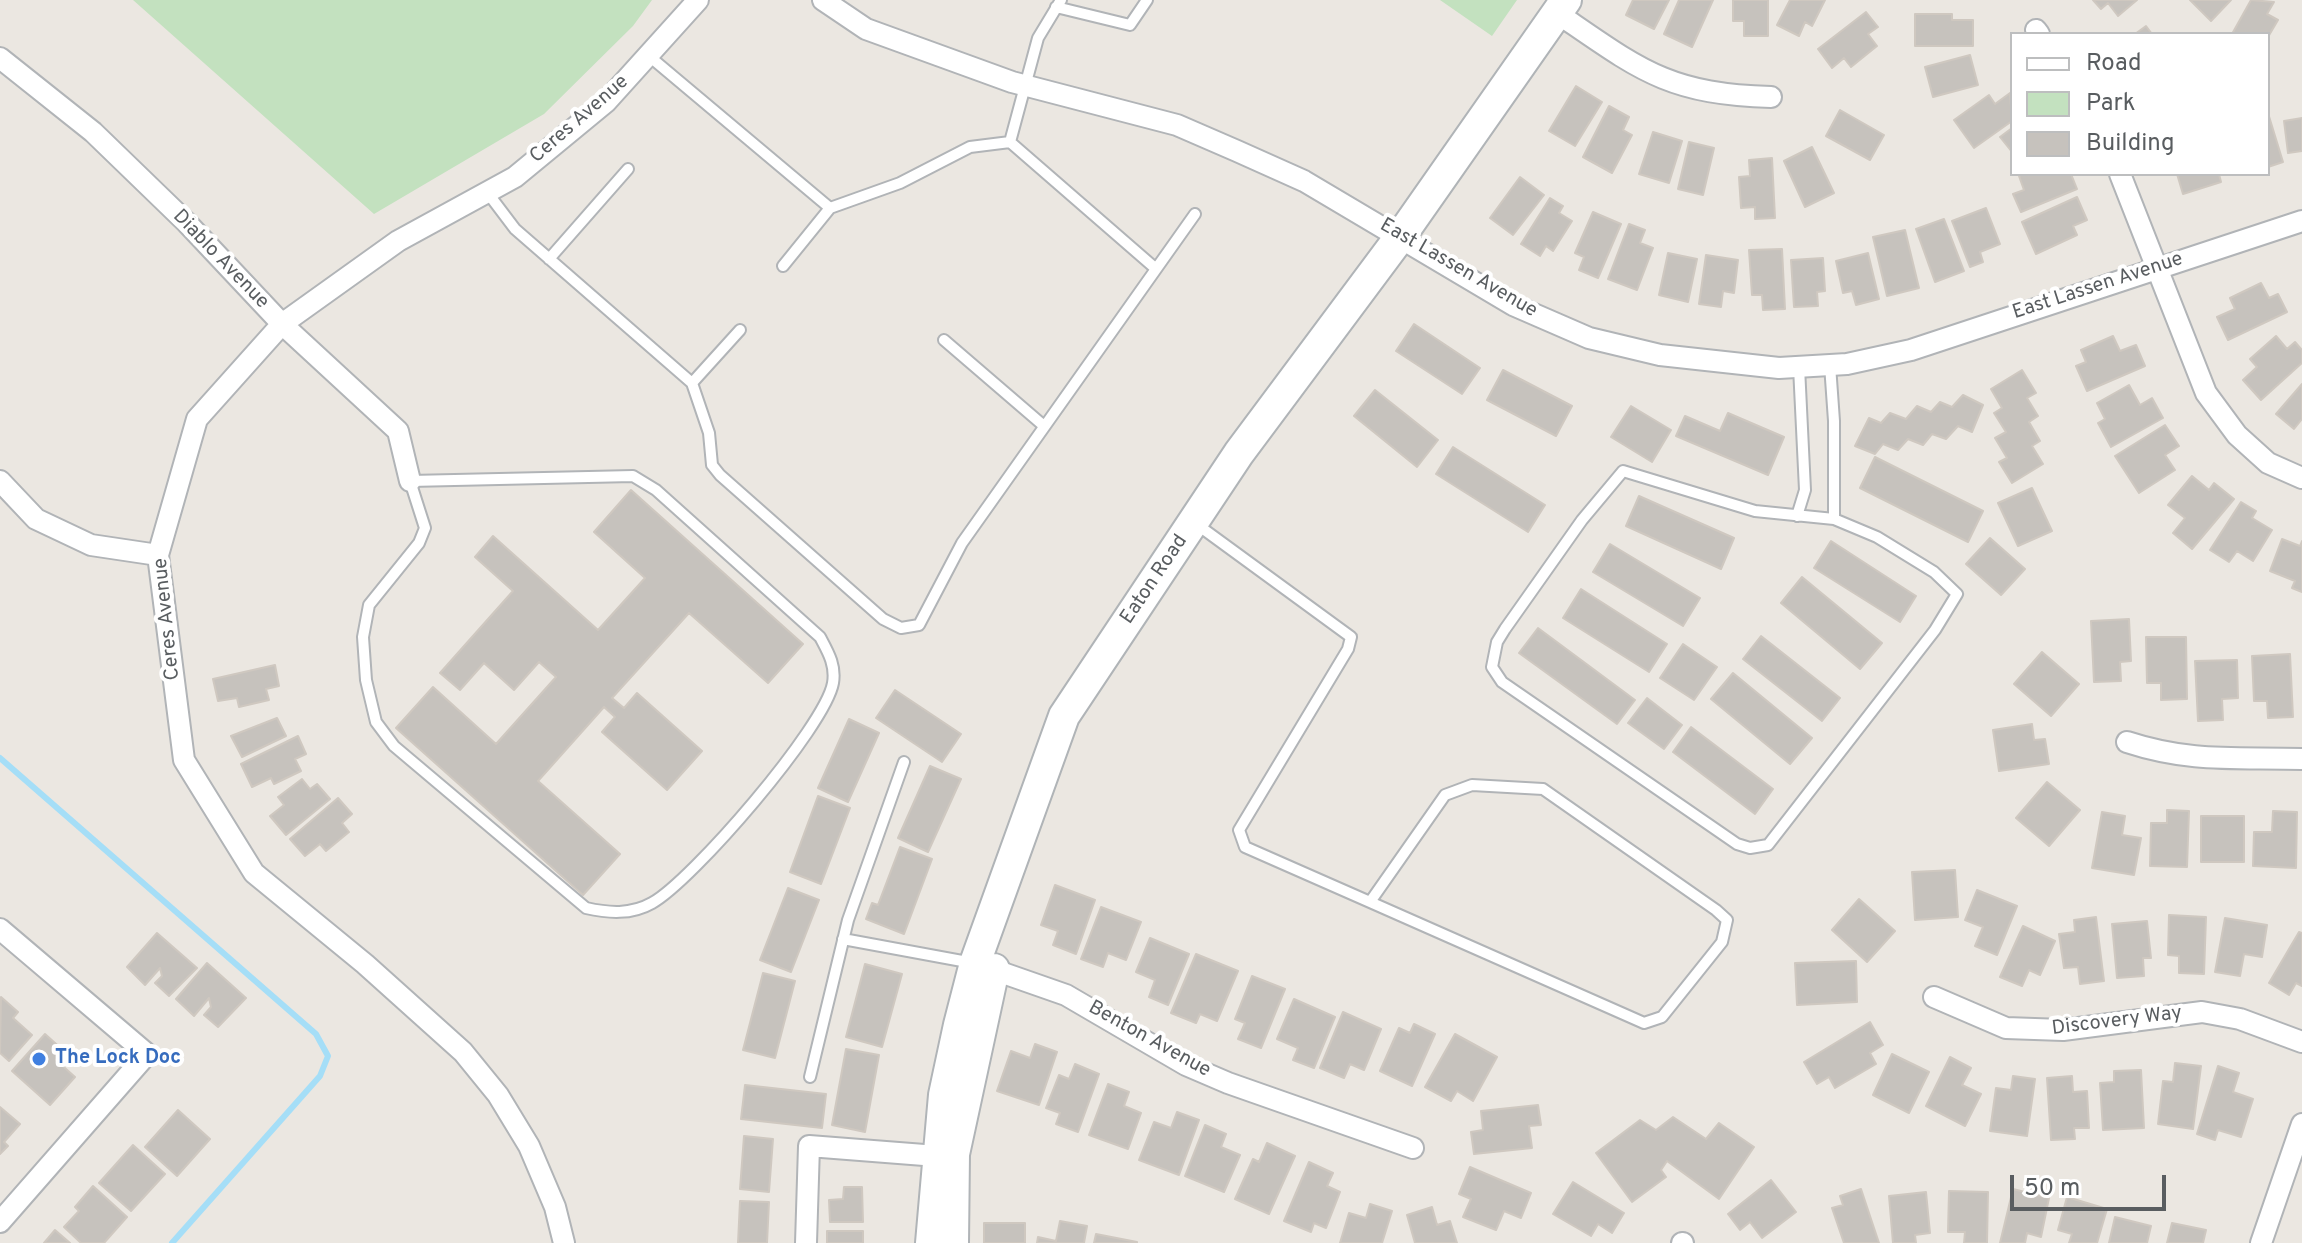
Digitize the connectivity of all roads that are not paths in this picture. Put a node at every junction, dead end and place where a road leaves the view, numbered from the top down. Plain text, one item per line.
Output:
1 (698, 0) edge
2 (823, 0) edge
3 (1147, 0) edge
4 (1058, 4) edge
5 (1561, 6) edge
6 (649, 56) junction
7 (0, 58) edge
8 (1026, 86) junction
9 (1771, 97) dead end
10 (1010, 142) junction
11 (628, 169) dead end
12 (2121, 176) edge
13 (487, 192) junction
14 (830, 208) junction
15 (1195, 214) dead end
16 (2302, 221) edge
17 (1408, 242) junction
18 (549, 259) junction
19 (783, 266) dead end
20 (1155, 268) junction
21 (2157, 268) junction
22 (282, 324) junction
23 (740, 330) dead end
24 (944, 340) dead end
25 (1830, 365) junction
26 (1799, 367) junction
27 (692, 383) junction
28 (1044, 426) junction
29 (2302, 478) edge
30 (0, 481) edge
31 (410, 481) junction
32 (1797, 516) junction
33 (1834, 519) junction
34 (1200, 527) junction
35 (158, 555) junction
36 (2127, 742) dead end
37 (2302, 759) edge
38 (904, 762) dead end
39 (1370, 902) junction
40 (0, 929) edge
41 (843, 939) junction
42 (984, 966) junction
43 (1934, 997) dead end
44 (2302, 1042) edge
45 (810, 1077) dead end
46 (2302, 1124) edge
47 (1413, 1148) dead end
48 (937, 1156) junction
49 (0, 1222) edge
50 (564, 1243) edge
51 (806, 1243) edge
52 (931, 1243) edge
53 (953, 1243) edge
54 (2261, 1243) edge

1 - 6 street, Ceres Avenue
2 - 8 street, East Lassen Avenue
3 - 4 lane
4 - 8 lane
5 - 9 street
5 - 17 street, Eaton Road
6 - 13 street, Ceres Avenue
6 - 14 lane
7 - 22 street, Diablo Avenue
8 - 10 lane
8 - 17 street, East Lassen Avenue
10 - 14 lane
10 - 20 lane
11 - 18 lane
12 - 21 street
13 - 18 lane
13 - 22 street, Ceres Avenue
14 - 19 lane
15 - 20 lane
16 - 21 street, East Lassen Avenue
17 - 26 street, East Lassen Avenue
17 - 34 street, Eaton Road
18 - 27 lane
20 - 28 lane
21 - 25 street, East Lassen Avenue
21 - 29 street
22 - 31 street, Diablo Avenue
22 - 35 street, Ceres Avenue
23 - 27 lane
24 - 28 lane
25 - 26 street, East Lassen Avenue
25 - 33 lane
26 - 32 lane
27 - 28 lane
30 - 35 street
31 - 31 lane
32 - 33 lane
32 - 33 lane
34 - 39 lane
34 - 42 street, Eaton Road
35 - 50 street, Ceres Avenue
36 - 37 street
38 - 41 lane
39 - 39 lane
40 - 49 street
41 - 42 lane
41 - 45 lane
42 - 47 street, Benton Avenue
42 - 48 street, Eaton Road
42 - 53 street
43 - 44 street, Discovery Way
46 - 54 street
48 - 51 street
48 - 52 street, Eaton Road

